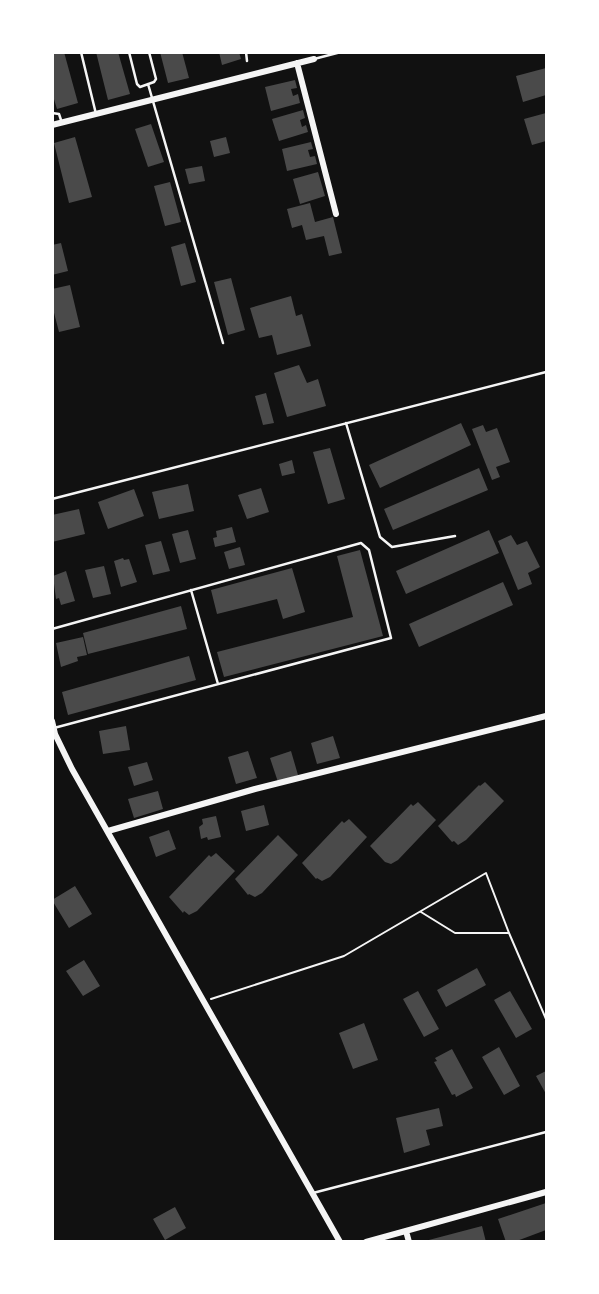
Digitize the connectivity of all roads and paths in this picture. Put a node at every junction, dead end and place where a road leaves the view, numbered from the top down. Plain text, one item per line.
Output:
1 (81, 52) edge
2 (129, 52) edge
3 (149, 52) edge
4 (246, 52) edge
5 (341, 52) edge
6 (314, 59) joint
7 (247, 61) dead end
8 (297, 63) junction
9 (148, 84) junction
10 (154, 100) junction
11 (52, 113) edge
12 (96, 114) junction
13 (62, 123) junction
14 (52, 125) edge
15 (336, 214) dead end
16 (223, 343) dead end
17 (547, 372) edge
18 (346, 423) junction
19 (52, 499) edge
20 (455, 536) dead end
21 (191, 590) junction
22 (52, 629) edge
23 (218, 684) junction
24 (547, 716) edge
25 (53, 724) edge
26 (55, 742) edge
27 (108, 831) junction
28 (420, 911) junction
29 (509, 933) junction
30 (204, 1001) junction
31 (547, 1019) edge
32 (547, 1132) edge
33 (547, 1192) edge
34 (313, 1193) junction
35 (406, 1231) junction
36 (341, 1241) edge
37 (366, 1241) edge
38 (409, 1241) edge

1 - 12 lane
2 - 9 lane
3 - 9 lane
4 - 7 lane
5 - 6 lane
6 - 8 street
8 - 10 street
8 - 15 street
9 - 10 lane
10 - 12 street
10 - 16 lane
11 - 13 lane
12 - 13 street
13 - 14 street
17 - 18 lane
18 - 19 lane
18 - 20 lane
21 - 22 lane
21 - 23 lane
21 - 23 lane
23 - 25 lane
24 - 27 street
25 - 26 street
26 - 27 street
27 - 30 street
28 - 29 path
28 - 29 path
28 - 30 path
29 - 31 path
30 - 34 street
32 - 34 lane
33 - 35 street
34 - 36 street
35 - 37 street
35 - 38 street

